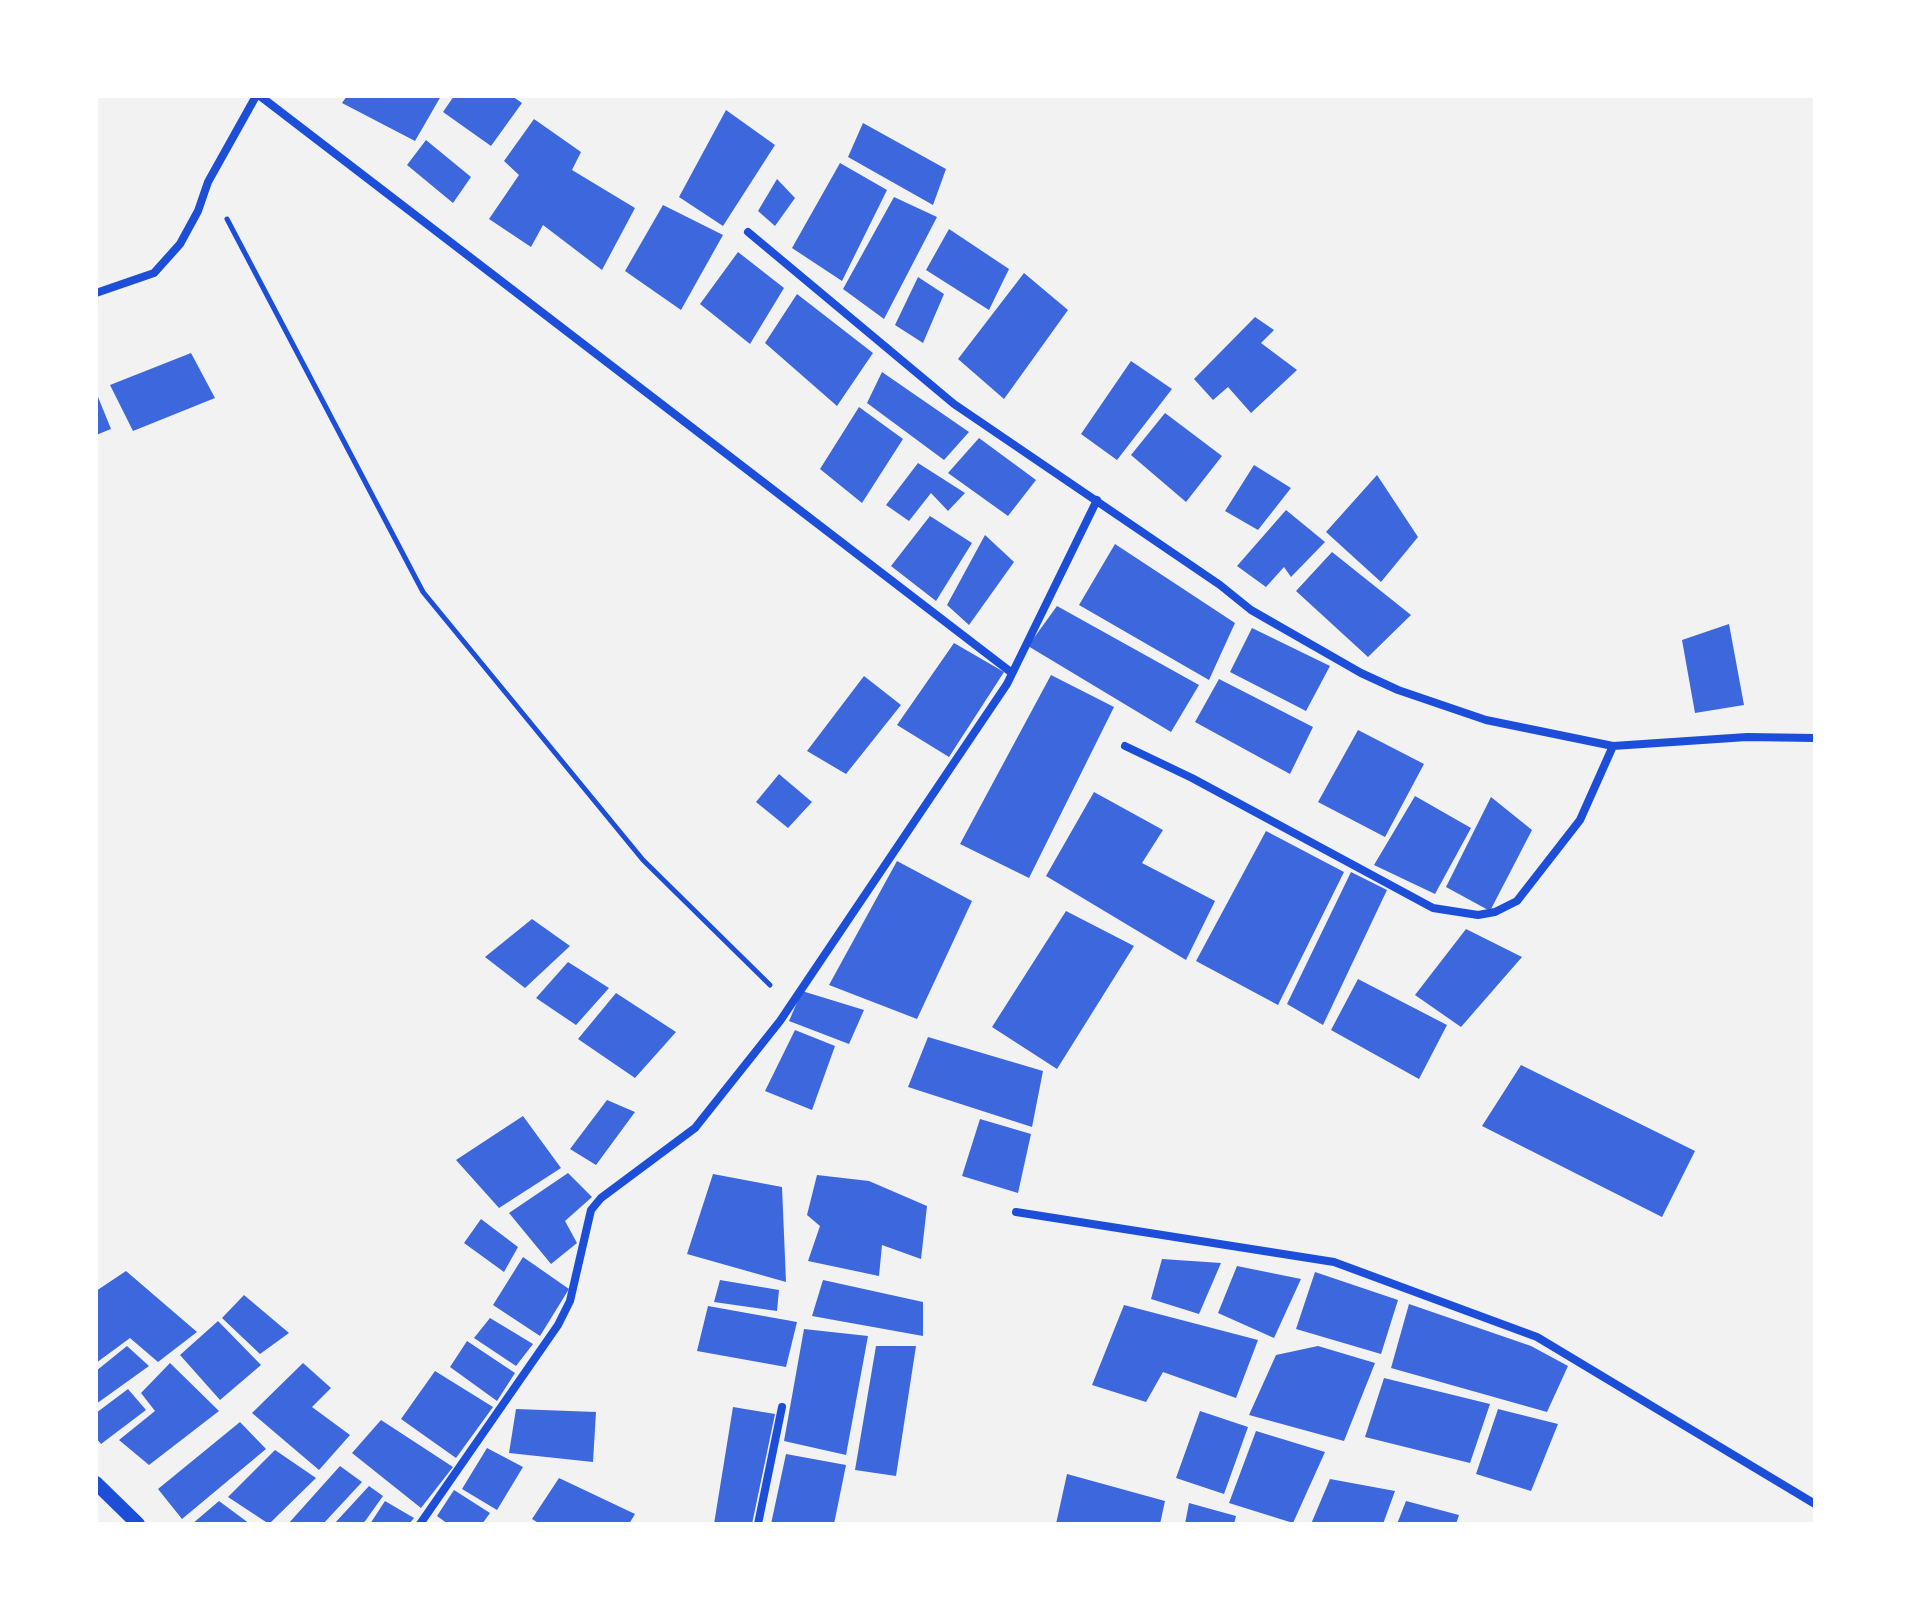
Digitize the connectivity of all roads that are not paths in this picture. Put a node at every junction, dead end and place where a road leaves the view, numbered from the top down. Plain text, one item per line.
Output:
1 (258, 96) edge
2 (748, 232) dead end
3 (96, 293) edge
4 (1097, 500) junction
5 (1012, 673) junction
6 (1815, 738) edge
7 (1125, 746) dead end
8 (1613, 746) junction
9 (1016, 1212) dead end
10 (782, 1407) dead end
11 (96, 1483) edge
12 (1815, 1504) edge
13 (138, 1524) edge
14 (420, 1524) edge
15 (758, 1524) edge

1 - 3 street
1 - 5 street
2 - 4 street
4 - 5 street
4 - 8 street
5 - 14 street
6 - 8 street
7 - 8 street
9 - 12 street
10 - 15 street
11 - 13 street

